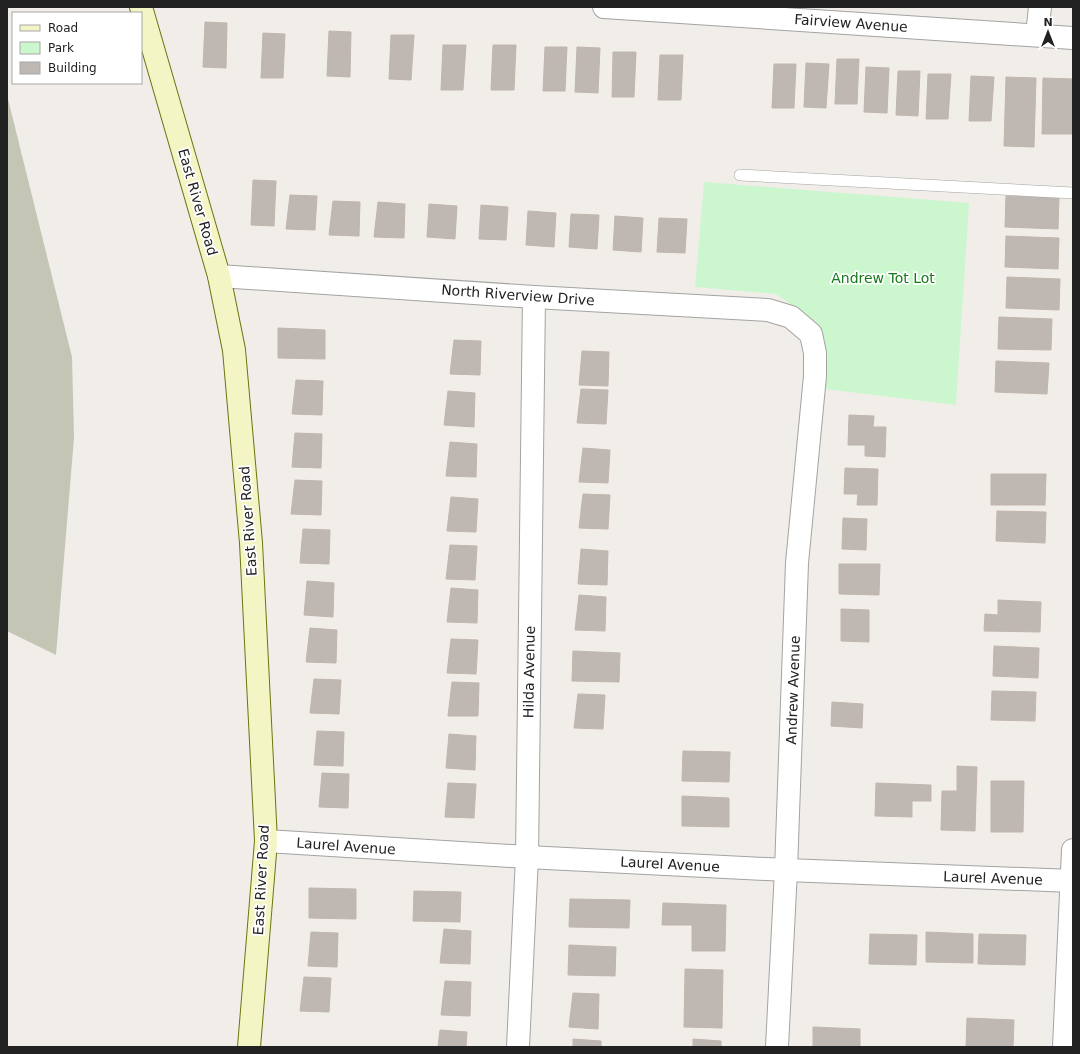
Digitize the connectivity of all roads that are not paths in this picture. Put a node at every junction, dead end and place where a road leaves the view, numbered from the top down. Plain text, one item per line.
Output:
1 (141, 7) edge
2 (604, 7) edge
3 (1040, 7) edge
4 (738, 11) edge
5 (1037, 35) junction
6 (1073, 38) edge
7 (740, 175) dead end
8 (1073, 193) edge
9 (219, 276) junction
10 (534, 297) junction
11 (811, 334) joint
12 (266, 841) junction
13 (1073, 850) edge
14 (527, 857) junction
15 (786, 870) junction
16 (1072, 881) edge
17 (249, 1047) edge
18 (518, 1047) edge
19 (777, 1047) edge
20 (1064, 1047) edge

1 - 9 street, East River Road
2 - 4 street, Fairview Avenue
3 - 5 street
4 - 5 street, Fairview Avenue
5 - 6 street, Fairview Avenue
7 - 8 lane
9 - 10 street, North Riverview Drive
9 - 12 street, East River Road
10 - 11 street, North Riverview Drive
10 - 14 street, Hilda Avenue
11 - 15 street, Andrew Avenue
12 - 14 street, Laurel Avenue
12 - 17 street, East River Road
13 - 16 street
14 - 15 street, Laurel Avenue
14 - 18 street, Hilda Avenue
15 - 16 street, Laurel Avenue
15 - 19 street, Andrew Avenue
16 - 20 street

